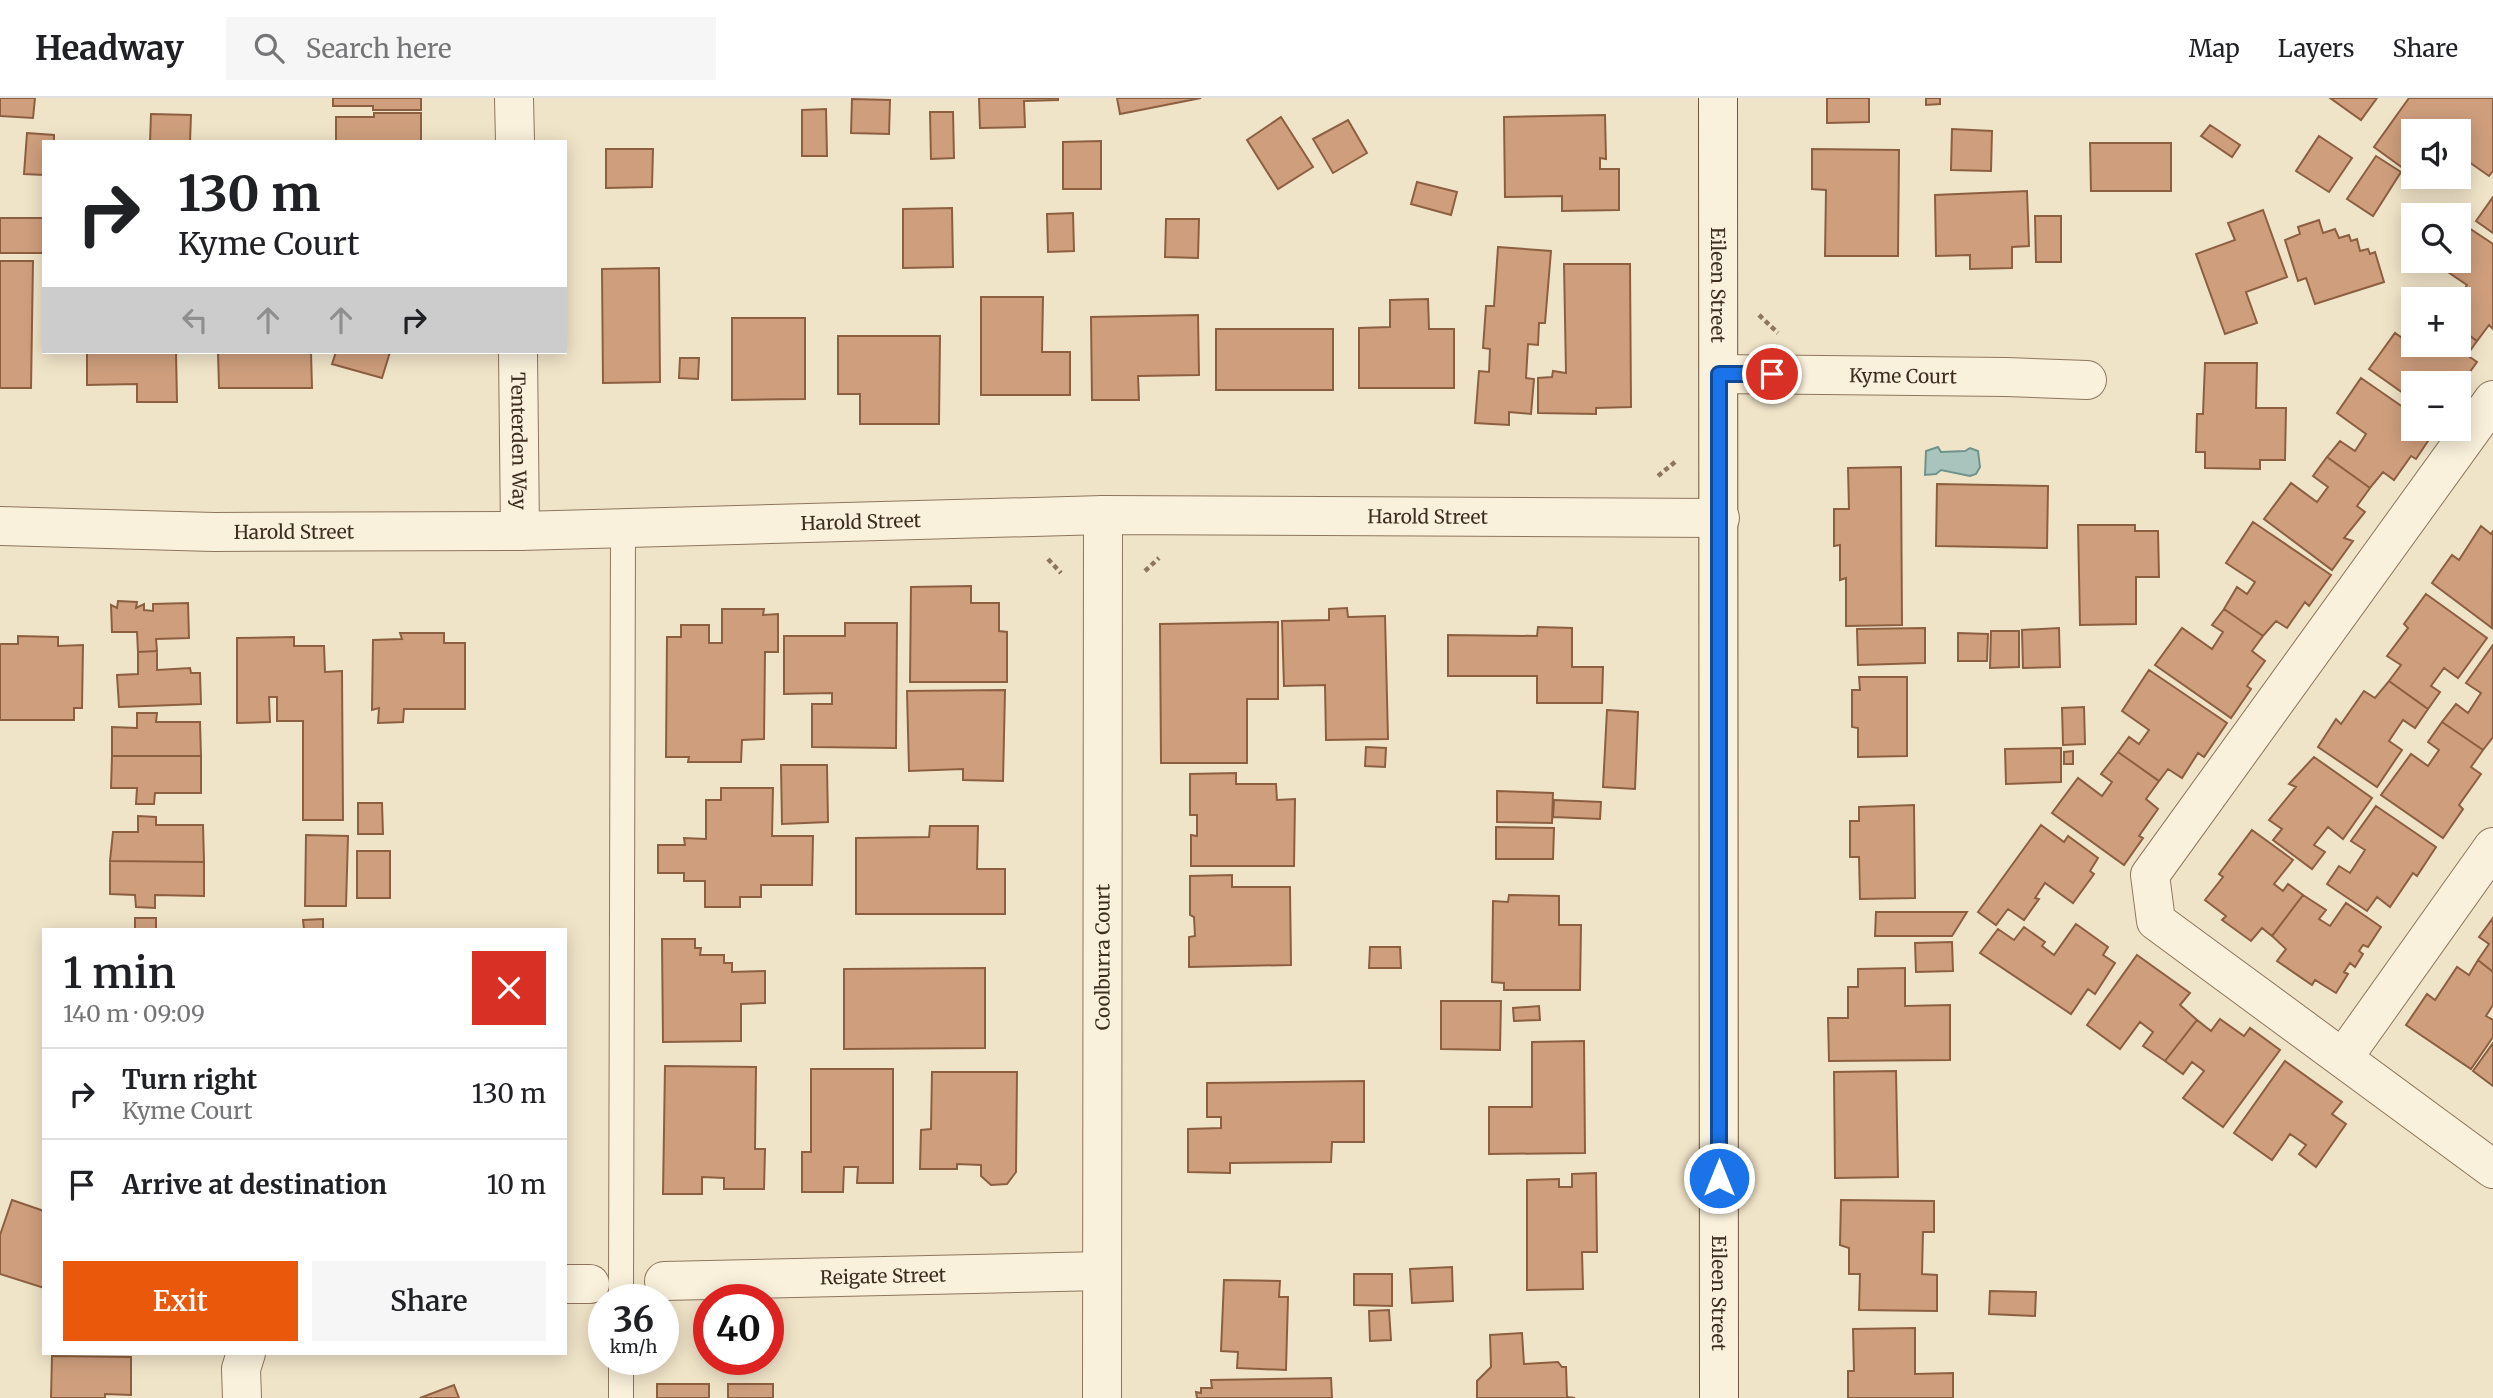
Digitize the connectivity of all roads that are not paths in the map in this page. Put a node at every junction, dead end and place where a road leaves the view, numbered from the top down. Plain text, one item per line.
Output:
1 (514, 98) edge
2 (1718, 98) edge
3 (515, 140) edge
4 (518, 354) edge
5 (1719, 374) junction
6 (2087, 380) dead end
7 (2493, 400) edge
8 (1103, 515) junction
9 (1720, 518) junction
10 (0, 526) edge
11 (623, 527) junction
12 (520, 531) junction
13 (2493, 847) edge
14 (2343, 1058) junction
15 (2493, 1169) edge
16 (1101, 1271) junction
17 (664, 1281) dead end
18 (592, 1284) edge
19 (245, 1355) edge
20 (621, 1375) edge
21 (242, 1398) edge
22 (621, 1398) edge
23 (1102, 1398) edge
24 (1719, 1398) edge

1 - 3 street
2 - 5 street, Eileen Street
4 - 12 street, Tenterden Way
5 - 6 street, Kyme Court
5 - 9 street, Eileen Street
7 - 14 street
8 - 9 street, Harold Street
8 - 11 street, Harold Street
8 - 16 street, Coolburra Court
9 - 24 street, Eileen Street
10 - 12 street, Harold Street
11 - 12 street, Harold Street
11 - 18 lane
13 - 14 street
14 - 15 street
16 - 17 street, Reigate Street
16 - 23 street, Coolburra Court
19 - 21 street
20 - 22 lane

